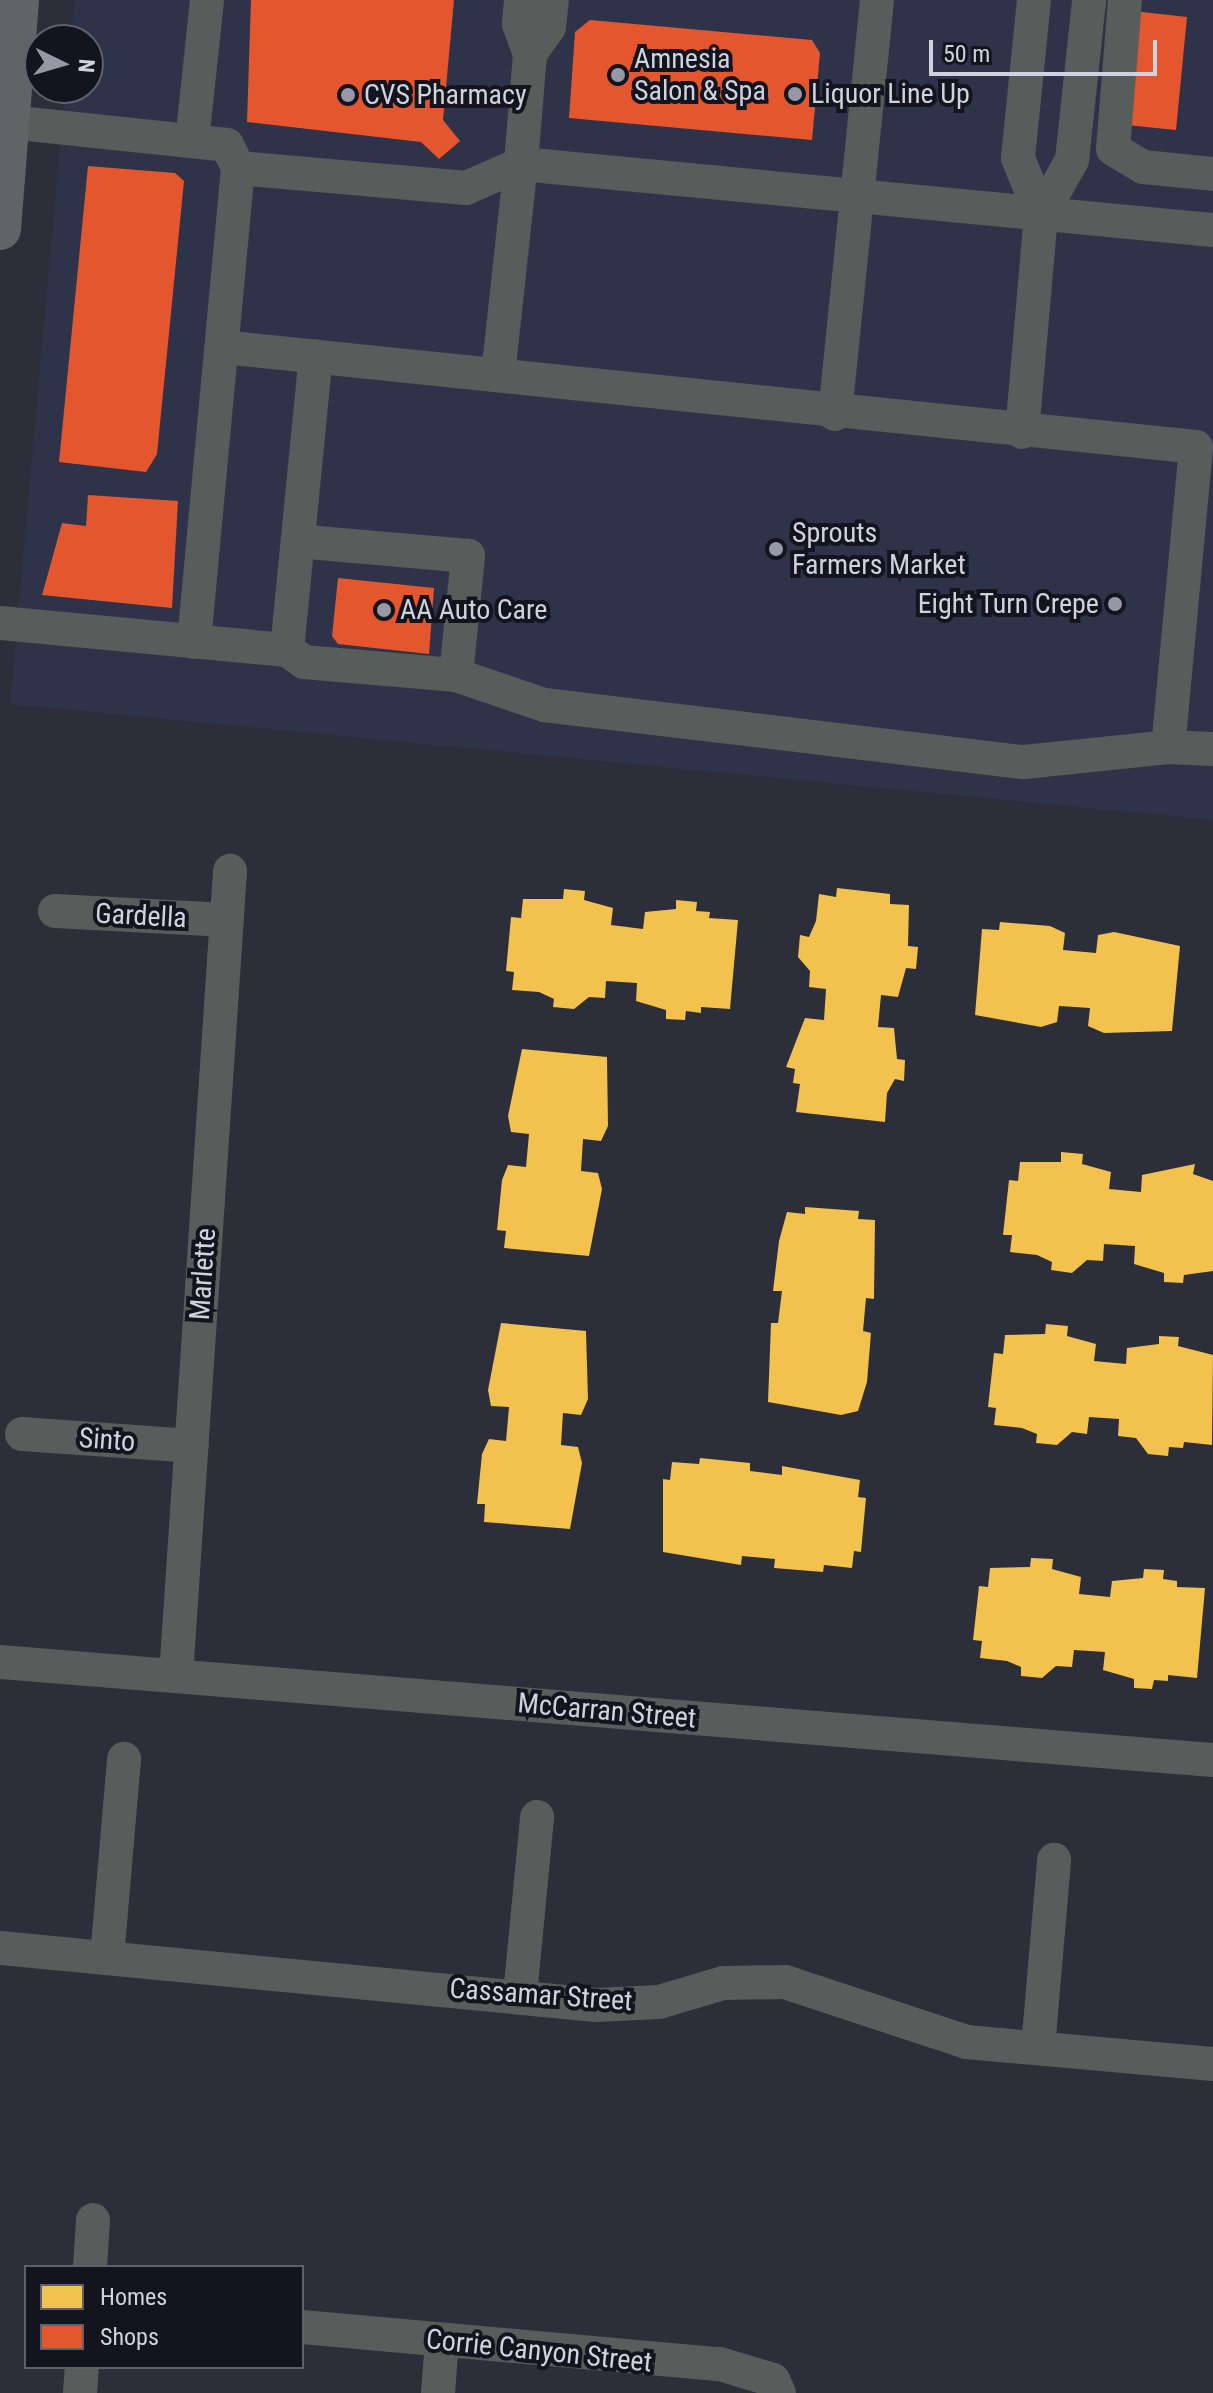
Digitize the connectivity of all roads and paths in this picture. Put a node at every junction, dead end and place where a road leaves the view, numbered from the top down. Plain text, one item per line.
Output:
1 (18, 0) edge
2 (207, 0) edge
3 (521, 0) edge
4 (552, 0) edge
5 (877, 0) edge
6 (1034, 0) edge
7 (1089, 0) edge
8 (1125, 0) edge
9 (530, 54) junction
10 (9, 122) junction
11 (192, 141) junction
12 (521, 164) junction
13 (238, 168) junction
14 (1213, 174) edge
15 (857, 197) junction
16 (1041, 215) junction
17 (0, 229) edge
18 (1213, 230) edge
19 (222, 347) junction
20 (316, 356) junction
21 (498, 375) junction
22 (835, 414) junction
23 (1022, 432) junction
24 (298, 541) junction
25 (0, 623) edge
26 (194, 642) junction
27 (287, 650) junction
28 (456, 675) junction
29 (1168, 747) junction
30 (1213, 749) edge
31 (230, 871) dead end
32 (55, 911) dead end
33 (227, 920) junction
34 (22, 1434) dead end
35 (192, 1446) junction
36 (0, 1662) edge
37 (176, 1676) junction
38 (124, 1759) dead end
39 (1213, 1760) edge
40 (537, 1817) dead end
41 (1054, 1860) dead end
42 (0, 1948) edge
43 (107, 1958) junction
44 (520, 1995) junction
45 (1038, 2048) junction
46 (1213, 2064) edge
47 (93, 2220) dead end
48 (90, 2265) edge
49 (304, 2327) edge
50 (442, 2341) junction
51 (82, 2369) edge
52 (776, 2387) edge
53 (80, 2393) edge
54 (438, 2393) edge

1 - 10 main road
2 - 11 street
3 - 9 street
4 - 9 street
5 - 15 street
6 - 16 street
7 - 16 street
8 - 14 street
9 - 12 street
10 - 11 street
10 - 17 main road
11 - 13 street
12 - 13 street
12 - 15 street
12 - 21 street
13 - 19 street
15 - 16 street
15 - 22 street
16 - 18 street
16 - 23 street
19 - 20 street
19 - 26 street
20 - 21 street
20 - 24 street
21 - 22 street
22 - 23 street
23 - 29 street
24 - 27 street
24 - 28 street
25 - 26 street
26 - 27 street
27 - 28 street
28 - 29 street
29 - 30 street
31 - 33 street, Marlette
32 - 33 street, Gardella
33 - 35 street, Marlette
34 - 35 street, Sinto
35 - 37 street, Marlette
36 - 37 street, McCarran Street
37 - 39 street, McCarran Street
38 - 43 street
40 - 44 street
41 - 45 street
42 - 43 street, Cassamar Street
43 - 44 street, Cassamar Street
44 - 45 street, Cassamar Street
45 - 46 street, Cassamar Street
47 - 48 street
49 - 50 street, Corrie Canyon Street
50 - 52 street, Corrie Canyon Street
50 - 54 street
51 - 53 street

